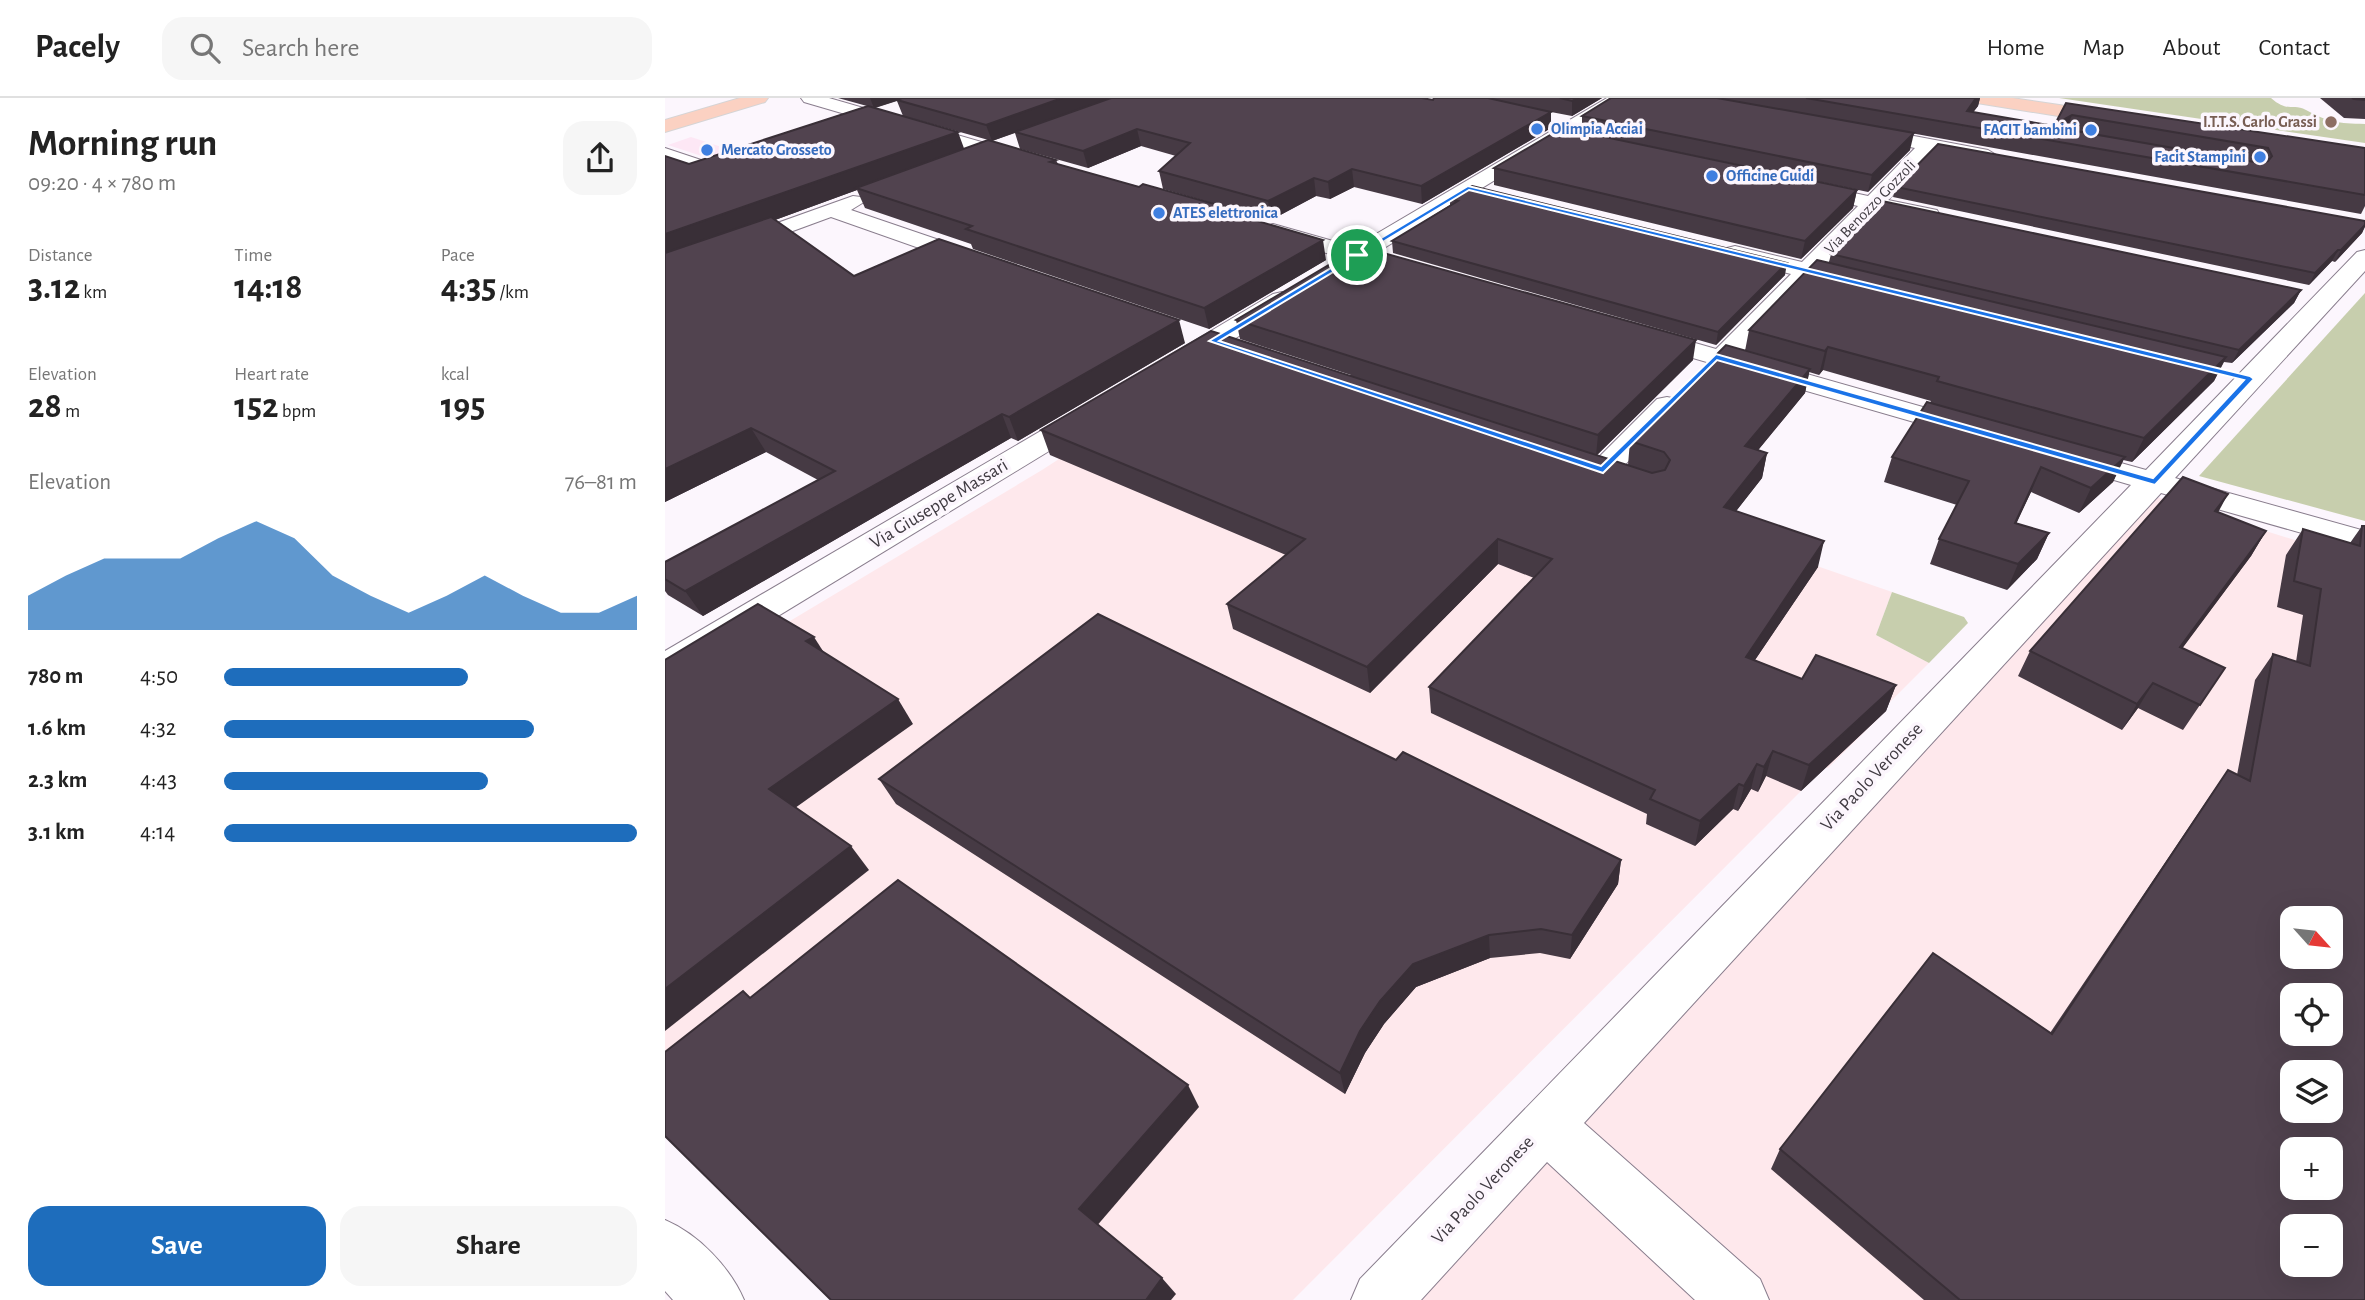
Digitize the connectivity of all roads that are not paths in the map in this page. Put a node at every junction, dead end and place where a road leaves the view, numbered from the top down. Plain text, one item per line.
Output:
1 (707, 98) edge
2 (759, 98) edge
3 (810, 98) edge
4 (1620, 98) edge
5 (1977, 98) edge
6 (2018, 98) edge
7 (905, 106) edge
8 (665, 110) edge
9 (875, 117) junction
10 (665, 126) edge
11 (1560, 127) junction
12 (838, 129) edge
13 (1846, 130) edge
14 (1023, 139) edge
15 (1590, 142) edge
16 (1929, 145) junction
17 (991, 151) junction
18 (665, 154) edge
19 (763, 154) edge
20 (2005, 159) edge
21 (958, 163) edge
22 (1044, 166) edge
23 (1777, 182) edge
24 (1468, 188) junction
25 (869, 196) edge
26 (1501, 197) edge
27 (1874, 203) junction
28 (831, 210) junction
29 (1944, 218) edge
30 (1259, 227) edge
31 (1719, 249) edge
32 (1357, 255) junction
33 (2365, 257) edge
34 (998, 268) edge
35 (665, 271) edge
36 (1807, 271) junction
37 (1430, 276) edge
38 (1877, 288) edge
39 (1612, 327) edge
40 (1178, 330) edge
41 (1213, 341) junction
42 (1248, 353) edge
43 (1705, 369) junction
44 (2223, 372) edge
45 (1153, 377) edge
46 (2250, 379) junction
47 (1117, 398) edge
48 (1996, 436) edge
49 (2047, 451) edge
50 (1602, 470) edge
51 (2155, 482) junction
52 (2365, 541) edge
53 (671, 656) edge
54 (1545, 1124) junction
55 (665, 1249) edge
56 (713, 1300) edge
57 (1381, 1300) edge
58 (1739, 1300) edge

1 - 8 main road
2 - 10 main road
3 - 9 street
4 - 11 street
5 - 6 main road
7 - 9 street
9 - 12 street
9 - 17 street
11 - 15 street
11 - 24 street
13 - 16 street
14 - 17 street
16 - 20 street
16 - 27 street, Via Benozzo Gozzoli
17 - 21 street
17 - 22 street
18 - 19 street
23 - 27 street
24 - 26 street
24 - 32 street
25 - 28 street
27 - 29 street
27 - 36 street, Via Benozzo Gozzoli
28 - 34 street
28 - 35 street
30 - 32 street
31 - 36 street
32 - 37 street
32 - 41 street
33 - 46 street, Via Paolo Veronese
36 - 38 street
36 - 43 street, Via Benozzo Gozzoli
39 - 43 street
40 - 41 street
41 - 42 street
41 - 45 street
43 - 48 street
43 - 50 street, Via Benozzo Gozzoli
44 - 46 street
46 - 51 street, Via Paolo Veronese
47 - 53 street, Via Giuseppe Massari
49 - 51 street
51 - 52 street
51 - 54 street, Via Paolo Veronese
54 - 57 street, Via Paolo Veronese
54 - 58 street
55 - 56 street

